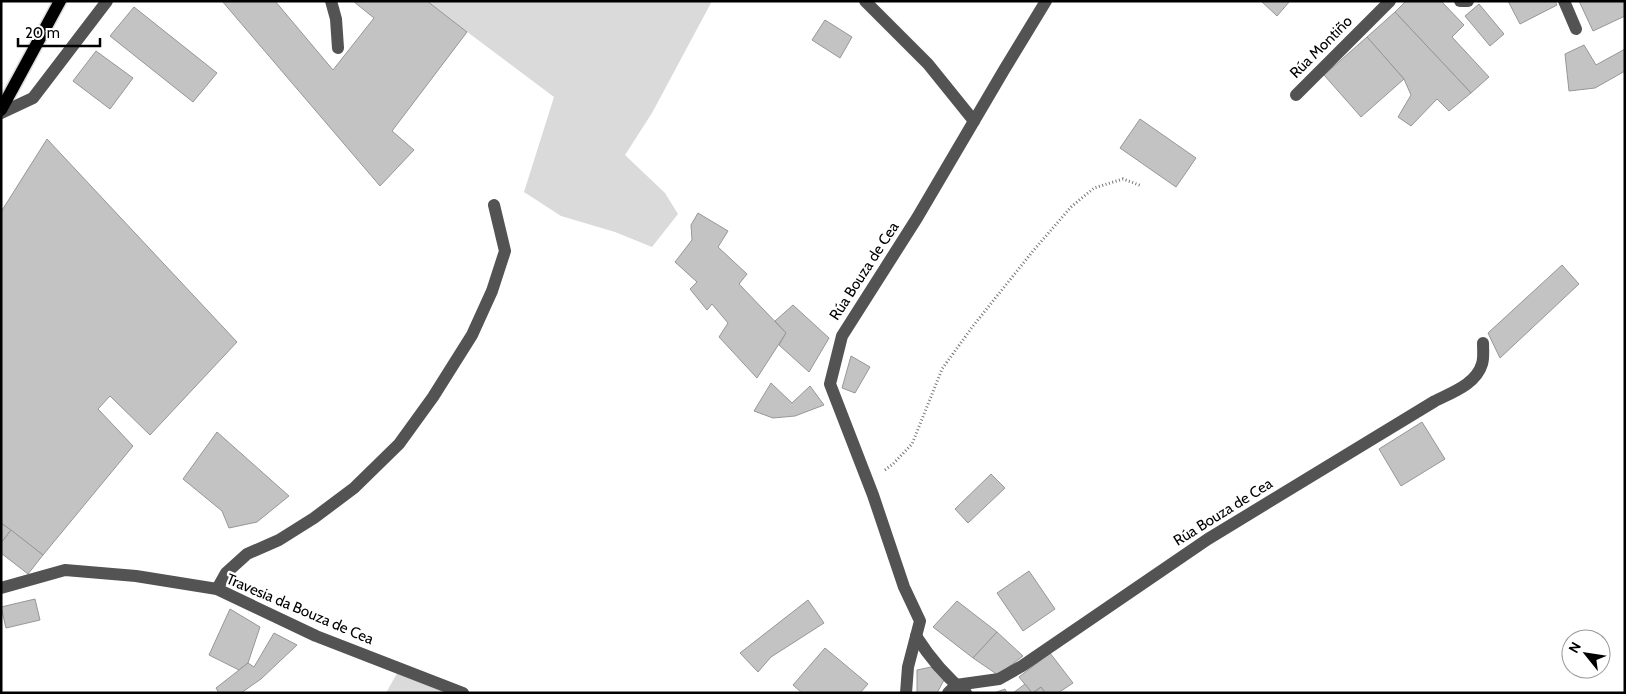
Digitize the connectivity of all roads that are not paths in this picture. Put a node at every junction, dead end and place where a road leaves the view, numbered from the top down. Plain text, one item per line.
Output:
1 (60, 1) edge
2 (107, 1) edge
3 (331, 1) edge
4 (865, 1) edge
5 (1046, 1) edge
6 (1390, 1) edge
7 (1460, 1) edge
8 (1468, 1) edge
9 (1564, 1) edge
10 (1576, 29) dead end
11 (338, 48) dead end
12 (1296, 95) dead end
13 (1, 112) edge
14 (974, 121) junction
15 (494, 205) dead end
16 (1483, 343) dead end
17 (1, 588) edge
18 (217, 589) junction
19 (916, 636) junction
20 (957, 690) edge
21 (463, 693) edge
22 (906, 693) edge

1 - 13 main road
2 - 13 street
3 - 11 street
4 - 14 street
5 - 14 street, Rúa Bouza de Cea
6 - 12 street, Rúa Montiño
7 - 8 street
9 - 10 street
14 - 19 street, Rúa Bouza de Cea
15 - 18 street
16 - 20 street, Rúa Bouza de Cea
17 - 18 street, Travesia da Bouza de Cea
18 - 21 street, Travesia da Bouza de Cea
19 - 20 street, Rúa Bouza de Cea
19 - 22 street, Rúa Bouza de Cea

